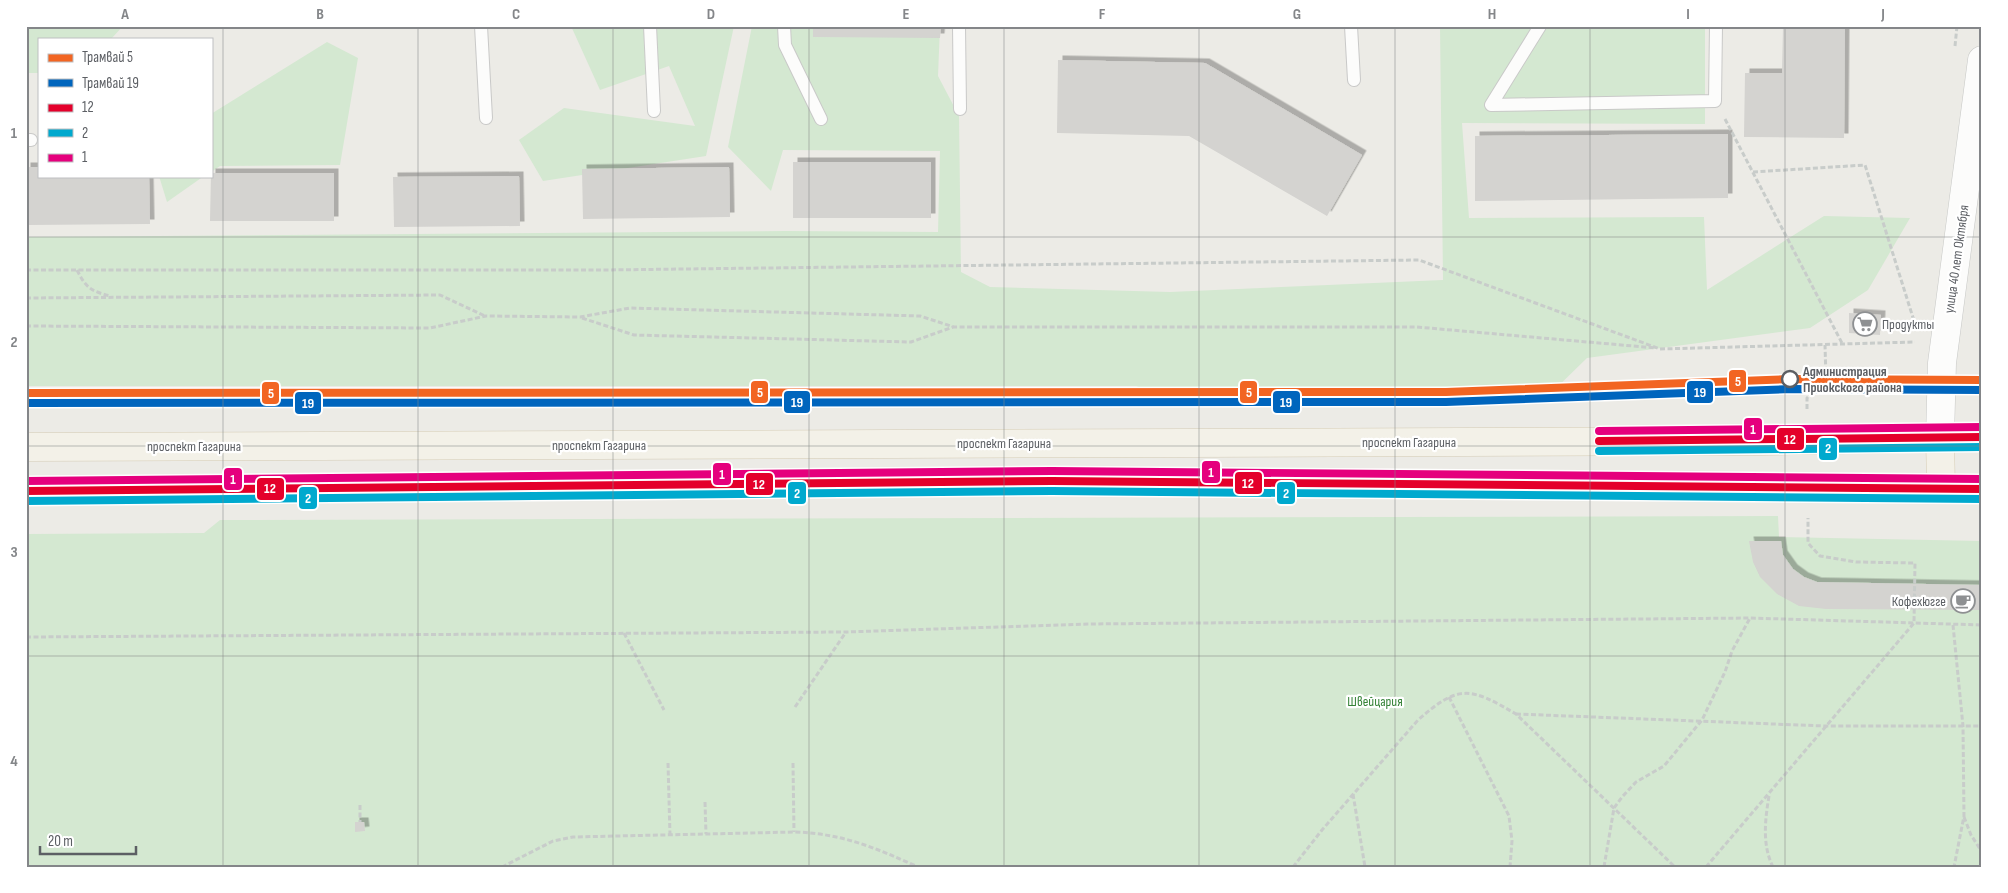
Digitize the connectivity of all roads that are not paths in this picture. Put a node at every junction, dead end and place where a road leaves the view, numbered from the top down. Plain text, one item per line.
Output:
1 (481, 26) edge
2 (650, 26) edge
3 (784, 26) edge
4 (959, 26) edge
5 (1351, 26) edge
6 (1540, 26) edge
7 (1716, 26) edge
8 (1982, 61) edge
9 (1354, 80) dead end
10 (960, 109) dead end
11 (654, 111) dead end
12 (486, 118) dead end
13 (822, 119) dead end
14 (1940, 437) junction
15 (1982, 437) edge
16 (26, 447) edge
17 (1941, 488) junction
18 (1982, 489) edge
19 (26, 491) edge

1 - 12 lane
2 - 11 lane
3 - 13 lane
4 - 10 lane
5 - 9 lane
6 - 7 lane
8 - 14 street, улица 40 лет Октября
14 - 15 main road, проспект Гагарина
14 - 16 main road, проспект Гагарина
14 - 17 main road, улица 40 лет Октября
17 - 18 main road
17 - 19 main road

